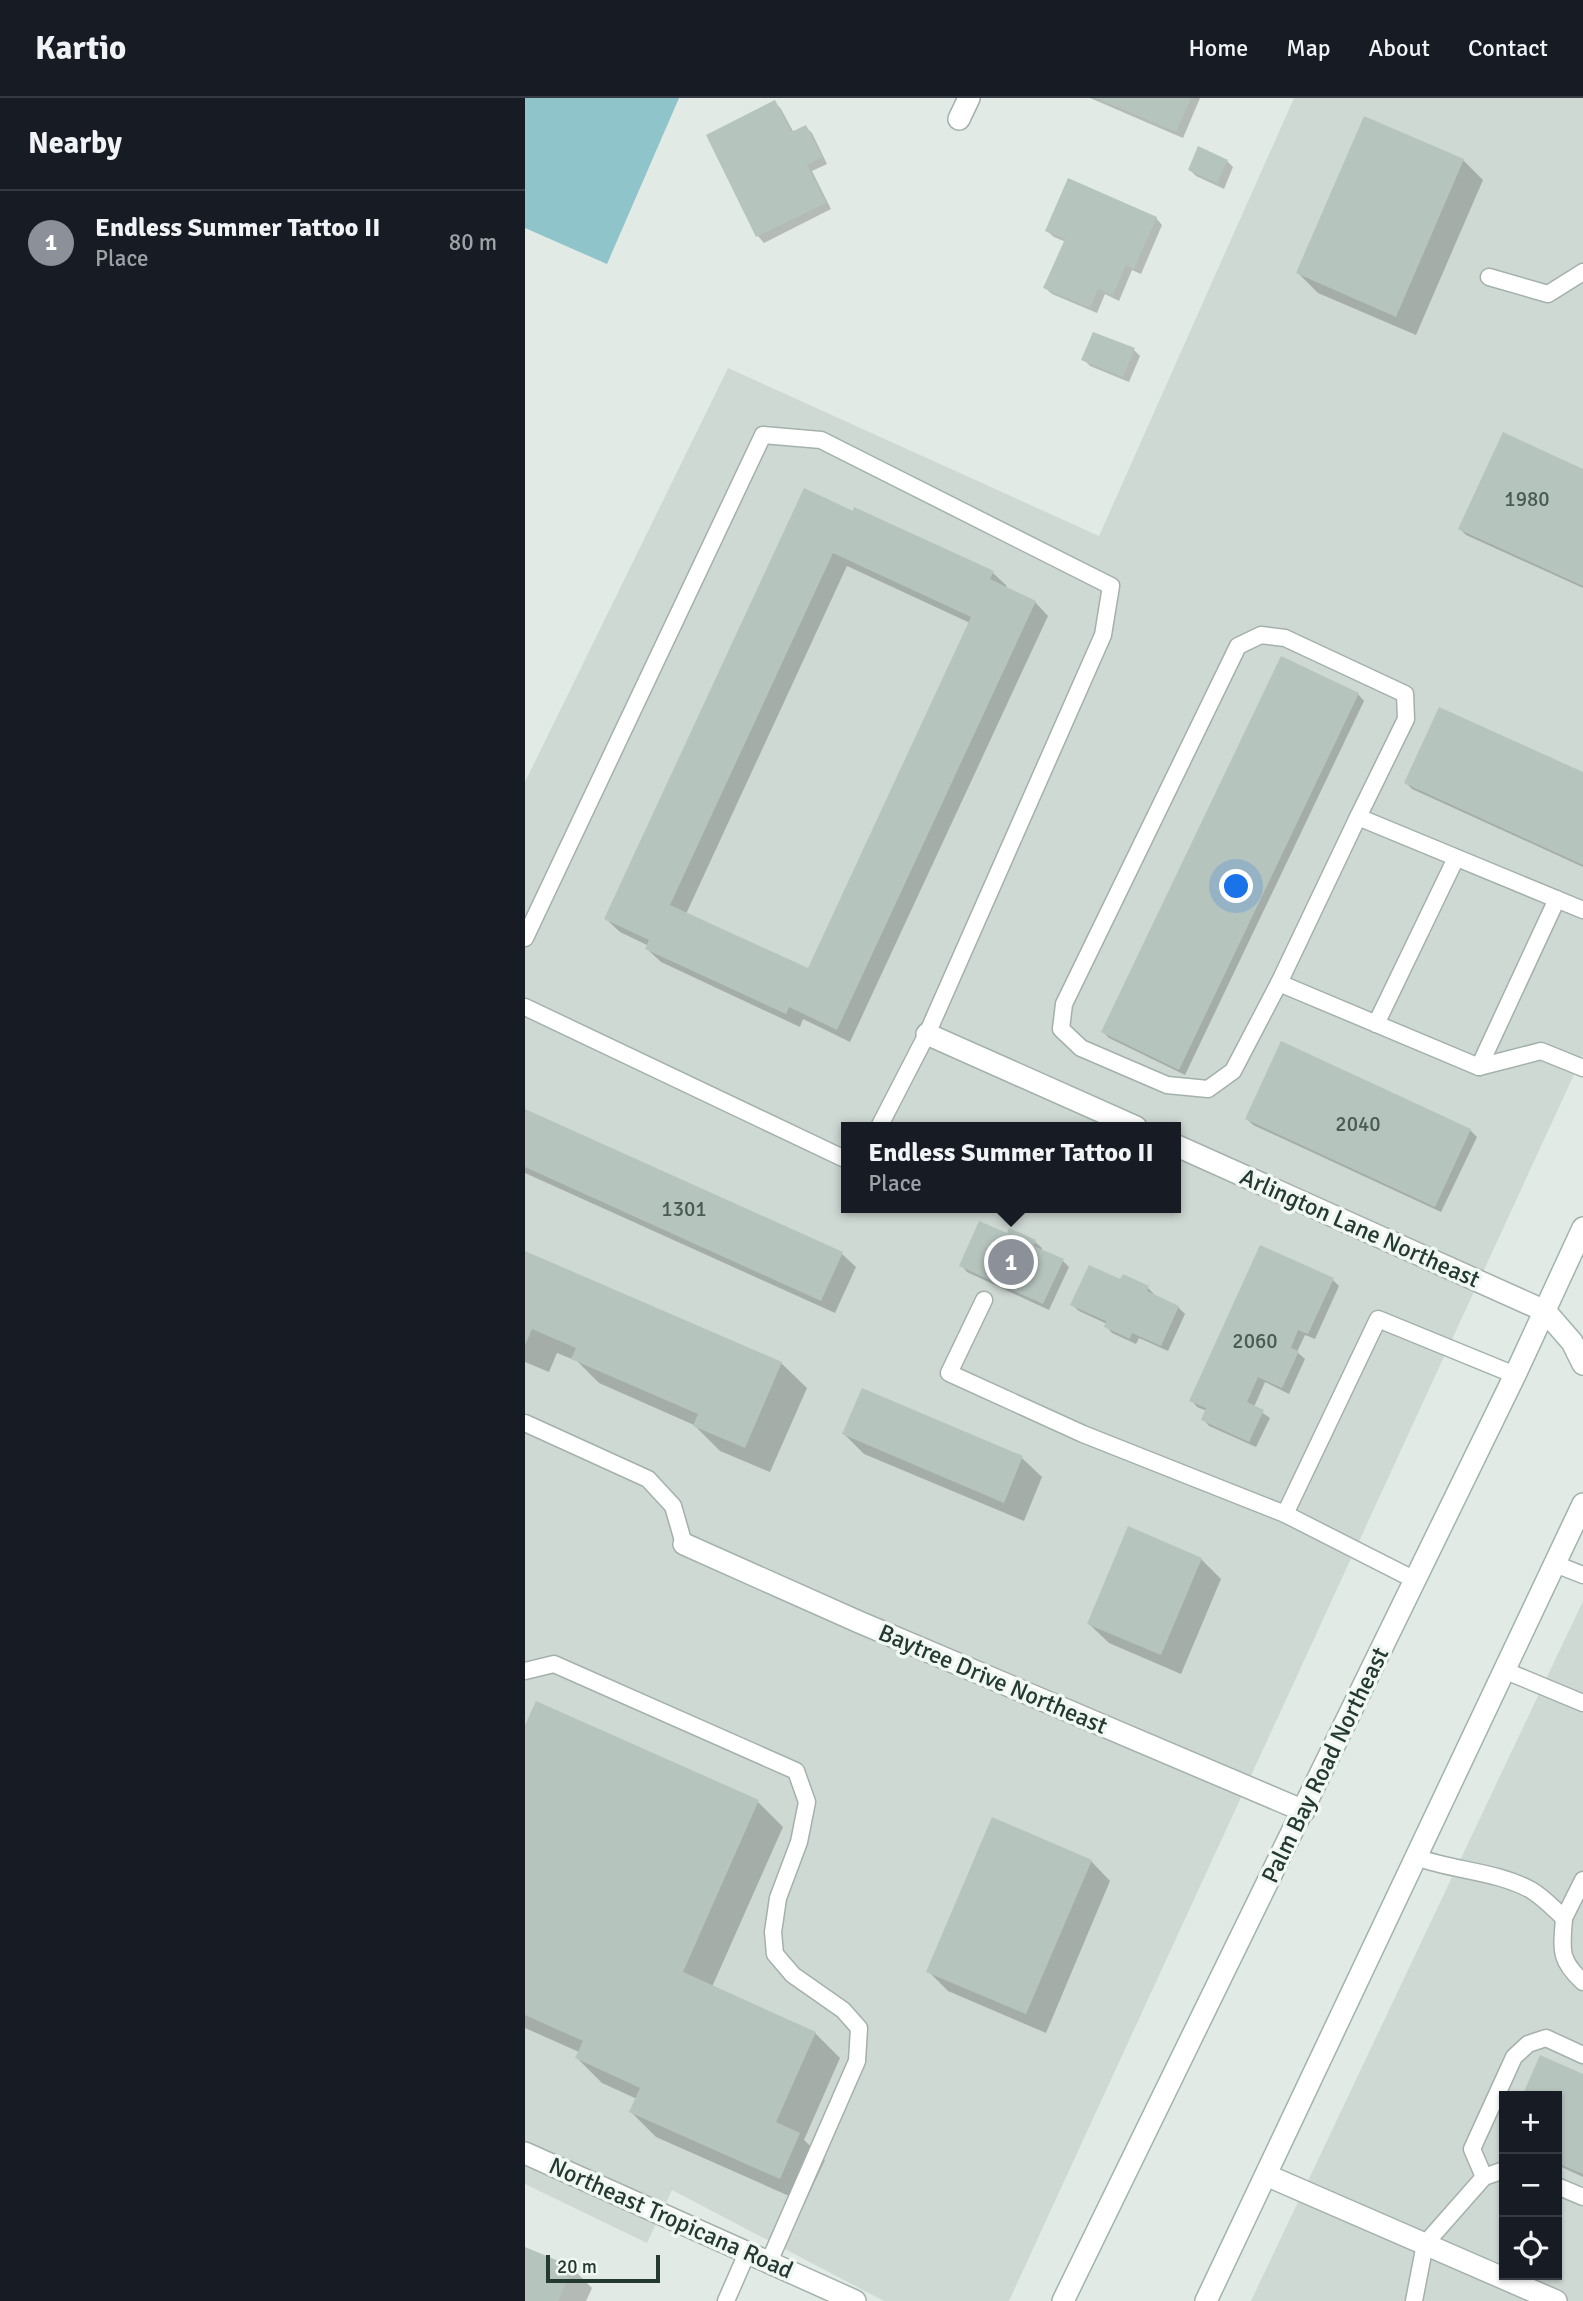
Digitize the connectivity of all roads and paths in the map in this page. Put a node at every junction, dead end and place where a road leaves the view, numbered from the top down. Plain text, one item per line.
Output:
1 (969, 98) edge
2 (959, 120) dead end
3 (1583, 272) edge
4 (1489, 276) dead end
5 (1358, 817) junction
6 (1456, 858) junction
7 (1557, 899) junction
8 (1583, 910) edge
9 (525, 939) edge
10 (1279, 983) junction
11 (525, 1007) edge
12 (1376, 1024) junction
13 (927, 1034) junction
14 (1479, 1067) junction
15 (1583, 1068) edge
16 (882, 1122) edge
17 (1125, 1122) edge
18 (1181, 1148) edge
19 (841, 1158) edge
20 (1583, 1228) edge
21 (984, 1300) dead end
22 (1545, 1311) junction
23 (1583, 1364) edge
24 (1515, 1375) junction
25 (525, 1423) edge
26 (1583, 1504) edge
27 (1285, 1514) junction
28 (684, 1544) joint
29 (1555, 1564) junction
30 (1583, 1576) edge
31 (1415, 1580) junction
32 (525, 1671) edge
33 (1506, 1671) junction
34 (1583, 1703) edge
35 (1304, 1811) junction
36 (1416, 1857) junction
37 (1583, 1880) edge
38 (1564, 1918) junction
39 (1583, 1982) edge
40 (1583, 2054) edge
41 (525, 2152) edge
42 (1499, 2171) edge
43 (1266, 2175) junction
44 (1484, 2177) junction
45 (1562, 2188) edge
46 (1583, 2197) edge
47 (1425, 2244) junction
48 (747, 2253) junction
49 (769, 2262) junction
50 (726, 2301) edge
51 (855, 2301) edge
52 (1063, 2301) edge
53 (1206, 2301) edge
54 (1414, 2301) edge
55 (1556, 2301) edge

1 - 2 main road
3 - 4 lane
5 - 6 lane
5 - 10 lane
5 - 10 lane
6 - 7 lane
6 - 12 lane
7 - 8 lane
7 - 14 lane
9 - 13 lane
10 - 12 lane
11 - 19 lane
12 - 14 lane
13 - 16 lane
13 - 17 main road
14 - 15 lane
18 - 22 main road, Arlington Lane Northeast
20 - 22 main road, Palm Bay Road Northeast
21 - 27 lane
22 - 23 main road
22 - 24 main road, Palm Bay Road Northeast
24 - 27 lane
24 - 31 main road, Palm Bay Road Northeast
25 - 28 lane
26 - 29 main road
27 - 31 lane
28 - 35 main road, Baytree Drive Northeast
29 - 30 lane
29 - 33 main road
31 - 35 main road, Palm Bay Road Northeast
32 - 49 lane
33 - 34 lane
33 - 36 main road
35 - 52 main road, Palm Bay Road Northeast
36 - 38 lane
36 - 43 main road
37 - 38 lane
38 - 39 lane
40 - 44 lane
41 - 48 main road, Northeast Tropicana Road
42 - 44 lane
43 - 47 main road
43 - 53 main road
44 - 47 lane
45 - 46 lane
47 - 54 lane
47 - 55 main road
48 - 49 main road, Northeast Tropicana Road
48 - 50 lane
49 - 51 main road, Northeast Tropicana Road

